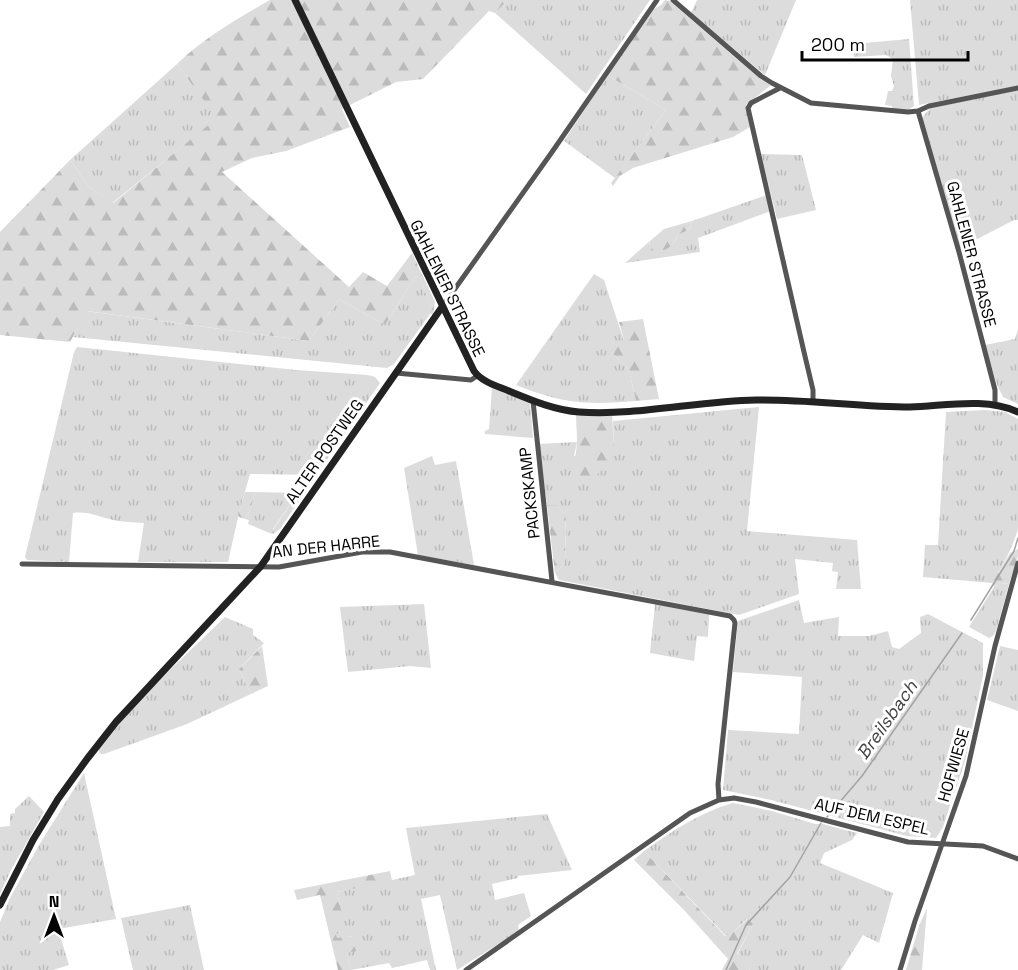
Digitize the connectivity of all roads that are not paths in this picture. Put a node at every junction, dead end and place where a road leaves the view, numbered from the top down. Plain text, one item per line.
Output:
1 (295, 0) edge
2 (657, 0) edge
3 (673, 0) edge
4 (780, 88) junction
5 (1018, 88) edge
6 (918, 111) junction
7 (442, 307) junction
8 (396, 373) junction
9 (477, 376) junction
10 (533, 401) junction
11 (813, 401) junction
12 (996, 404) junction
13 (1018, 412) edge
14 (1018, 563) edge
15 (22, 564) dead end
16 (261, 566) junction
17 (552, 581) junction
18 (719, 800) junction
19 (942, 845) junction
20 (1018, 859) edge
21 (0, 905) edge
22 (466, 970) edge
23 (900, 970) edge

1 - 7 main road, GAHLENER STRASSE
2 - 7 street, ALTER POSTWEG
3 - 4 street
4 - 6 street
4 - 11 street
5 - 6 street
6 - 12 street, GAHLENER STRASSE
7 - 8 main road, ALTER POSTWEG
7 - 9 main road, GAHLENER STRASSE
8 - 9 street
8 - 16 main road, ALTER POSTWEG
9 - 10 main road, GAHLENER STRASSE
10 - 11 main road, GAHLENER STRASSE
10 - 17 street, PACKSKAMP
11 - 12 main road, GAHLENER STRASSE
12 - 13 main road, GAHLENER STRASSE
14 - 19 street, HOFWIESE
15 - 16 street, AN DER HARRE
16 - 17 street, AN DER HARRE
16 - 21 main road, ALTER POSTWEG
17 - 18 street, AN DER HARRE
18 - 19 street, AUF DEM ESPEL
18 - 22 street, AUF DEM ESPEL
19 - 20 street, AUF DEM ESPEL
19 - 23 street, HOFWIESE

